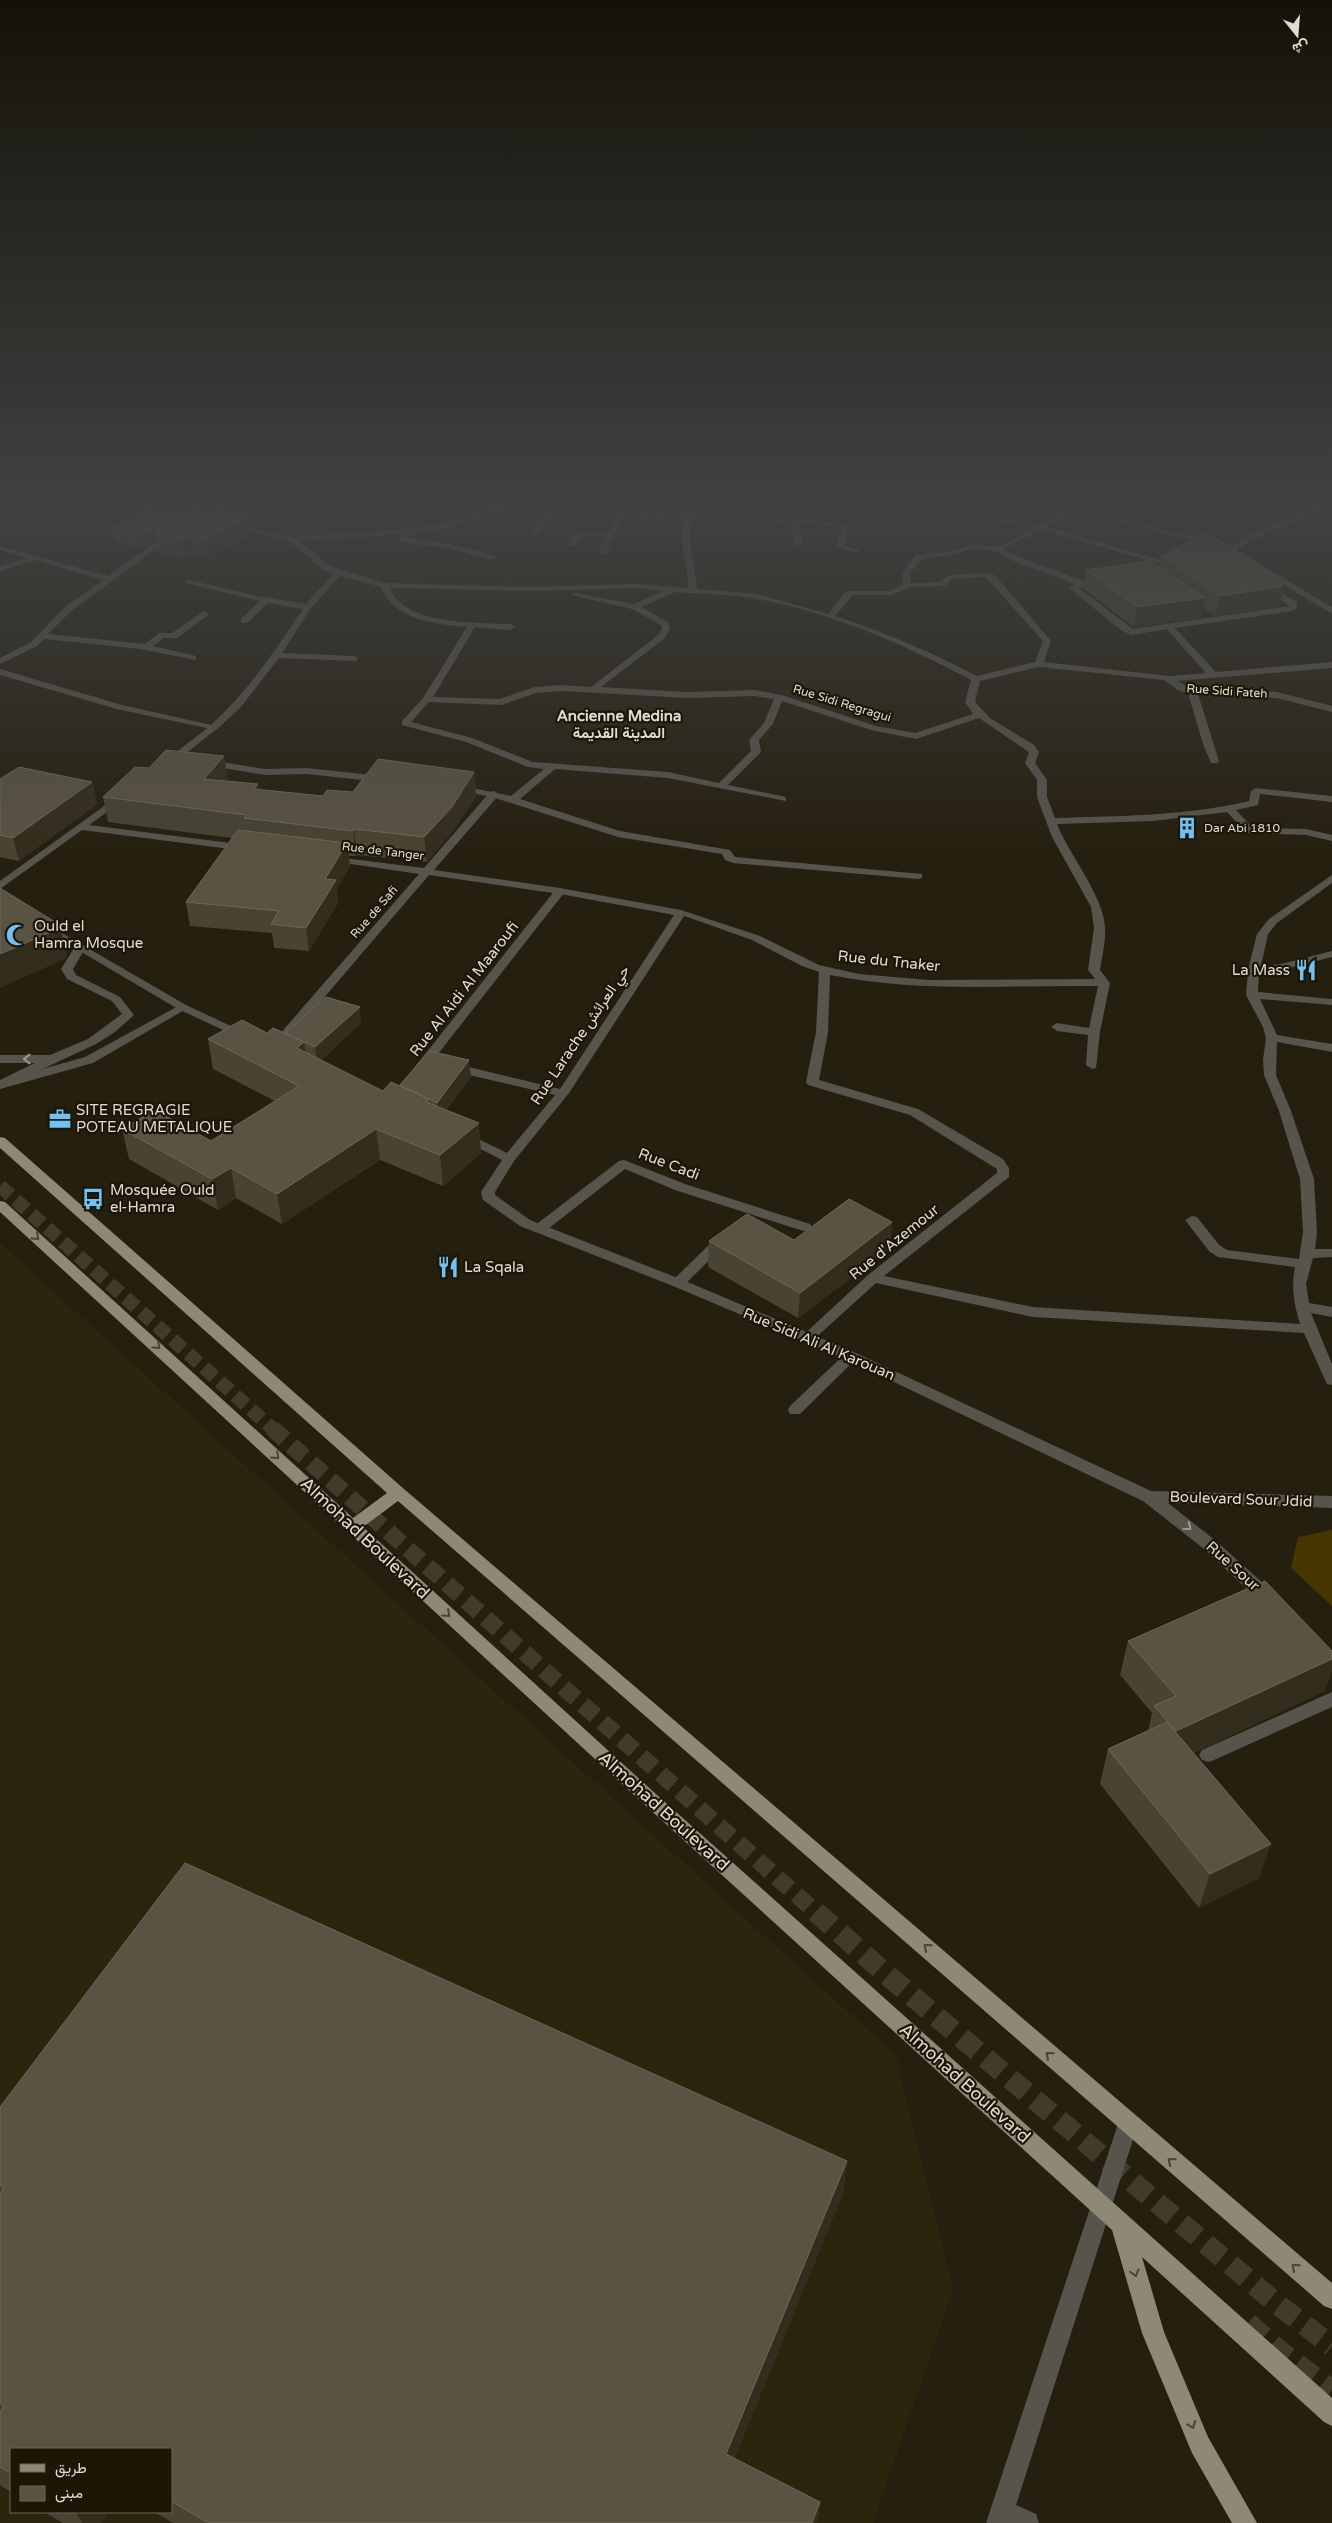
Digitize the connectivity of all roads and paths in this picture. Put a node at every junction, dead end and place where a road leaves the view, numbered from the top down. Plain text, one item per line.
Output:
1 (56, 620) edge
2 (196, 620) edge
3 (300, 620) edge
4 (441, 620) edge
5 (657, 620) edge
6 (841, 620) edge
7 (1028, 620) edge
8 (1114, 620) edge
9 (1222, 620) edge
10 (1214, 621) joint
11 (473, 624) junction
12 (510, 627) dead end
13 (1169, 627) junction
14 (42, 636) junction
15 (147, 647) junction
16 (277, 655) junction
17 (193, 658) dead end
18 (354, 659) dead end
19 (0, 661) edge
20 (1039, 664) junction
21 (1332, 665) edge
22 (0, 672) edge
23 (1214, 676) junction
24 (976, 679) junction
25 (1170, 679) junction
26 (595, 688) junction
27 (1192, 691) junction
28 (779, 697) junction
29 (427, 699) junction
30 (1332, 709) edge
31 (979, 715) junction
32 (213, 728) junction
33 (175, 758) junction
34 (1214, 761) dead end
35 (553, 766) junction
36 (159, 769) edge
37 (392, 780) edge
38 (722, 785) junction
39 (450, 787) edge
40 (127, 792) edge
41 (494, 794) junction
42 (782, 799) dead end
43 (1332, 799) edge
44 (513, 800) junction
45 (1230, 809) junction
46 (1052, 821) junction
47 (80, 827) junction
48 (1332, 838) edge
49 (254, 849) edge
50 (322, 857) edge
51 (429, 871) junction
52 (918, 876) dead end
53 (1332, 878) edge
54 (0, 886) edge
55 (560, 891) junction
56 (681, 914) junction
57 (40, 923) edge
58 (80, 947) junction
59 (1332, 954) edge
60 (825, 970) junction
61 (1254, 970) junction
62 (1104, 983) junction
63 (1252, 995) junction
64 (1332, 1002) edge
65 (182, 1008) junction
66 (1056, 1027) dead end
67 (1094, 1032) junction
68 (1272, 1038) junction
69 (255, 1040) edge
70 (1332, 1048) edge
71 (278, 1050) edge
72 (0, 1059) edge
73 (52, 1059) junction
74 (426, 1061) junction
75 (1092, 1065) dead end
76 (414, 1075) edge
77 (0, 1085) edge
78 (563, 1093) junction
79 (450, 1131) edge
80 (0, 1141) edge
81 (509, 1159) junction
82 (488, 1197) joint
83 (0, 1204) edge
84 (751, 1211) junction
85 (1192, 1220) dead end
86 (805, 1227) dead end
87 (539, 1229) junction
88 (1332, 1253) edge
89 (1305, 1259) junction
90 (873, 1278) junction
91 (678, 1283) junction
92 (1302, 1307) junction
93 (1332, 1312) edge
94 (1309, 1329) junction
95 (807, 1338) junction
96 (851, 1356) junction
97 (1332, 1380) edge
98 (795, 1410) dead end
99 (398, 1493) junction
100 (1149, 1497) junction
101 (1332, 1502) edge
102 (352, 1527) junction
103 (1257, 1587) junction
104 (1241, 1595) edge
105 (1277, 1607) edge
106 (1332, 1699) edge
107 (1208, 1756) dead end
108 (1128, 2124) junction
109 (1101, 2206) junction
110 (1122, 2226) junction
111 (1332, 2298) edge
112 (1332, 2414) edge
113 (1000, 2517) edge
114 (1027, 2523) edge
115 (1246, 2523) edge

1 - 14 street
2 - 15 street
3 - 16 street
4 - 11 street
5 - 26 street
6 - 24 street
7 - 20 street
8 - 13 street
9 - 10 street
10 - 13 street
11 - 12 street
11 - 29 street
13 - 23 street
14 - 15 street
14 - 19 street
15 - 17 street
16 - 18 street
16 - 32 street
20 - 24 street, Rue Sidi Fateh
20 - 25 street, Rue Sidi Fateh
21 - 23 street
22 - 32 street
23 - 25 street
24 - 31 street
25 - 27 street, Rue Sidi Fateh
26 - 28 street, Rue Sidi Regragui
26 - 29 street, Rue Sidi Regragui
27 - 30 street, Rue Sidi Fateh
27 - 34 street
28 - 31 street, Rue Sidi Regragui
28 - 38 street
29 - 35 street
31 - 46 street
32 - 33 street
33 - 36 street
33 - 37 street
35 - 38 street
35 - 44 street
38 - 42 street
39 - 41 street
40 - 47 street
41 - 44 street
41 - 51 street, Rue de Safi
43 - 45 street
44 - 52 street
45 - 46 street
45 - 48 street
46 - 62 street
47 - 49 street
47 - 54 street
50 - 51 street, Rue de Tanger
51 - 55 street, Rue de Tanger
51 - 71 street, Rue de Safi
53 - 61 street
55 - 56 street, Rue de Tanger
55 - 74 street, Rue Al Aidi Al Maaroufi
56 - 60 street, Rue du Tnaker
56 - 78 street, Rue Larache حي العرائش
57 - 58 street
58 - 65 street
58 - 73 street
59 - 61 street
60 - 62 street, Rue du Tnaker
60 - 90 street, Rue d'Azemour
61 - 63 street
62 - 67 street
63 - 64 street
63 - 68 street
65 - 69 street
65 - 77 street
66 - 67 street
67 - 75 street
68 - 70 street
68 - 89 street
73 -> 72 street
73 - 77 street
74 - 76 street, Rue Al Aidi Al Maaroufi
74 - 78 street
78 - 81 street, Rue Larache حي العرائش
79 - 81 street
80 - 99 main road
81 - 82 street, Rue Larache حي العرائش
82 - 87 street, Rue Sidi Ali Al Karouan
83 -> 102 main road, Almohad Boulevard
84 - 86 street, Rue Cadi
84 - 87 street, Rue Cadi
84 - 91 street
85 - 89 street
87 - 91 street, Rue Sidi Ali Al Karouan
88 - 89 lane
89 - 92 street
90 - 94 street
90 - 95 street, Rue d'Azemour
91 - 95 street, Rue Sidi Ali Al Karouan
92 - 93 street
92 - 94 street
94 - 97 street
95 - 96 street, Rue Sidi Ali Al Karouan
96 - 98 street
96 - 100 street, Rue Sidi Ali Al Karouan
99 - 102 main road
108 -> 99 main road
100 - 101 street, Boulevard Sour Jdid
100 -> 103 street, Rue Sour
102 -> 109 main road, Almohad Boulevard
103 - 104 street
103 - 105 street, Rue Sour
106 - 107 street
108 - 109 street
111 -> 108 main road
109 - 110 main road, Almohad Boulevard
109 - 113 street
110 - 112 main road, Almohad Boulevard
110 -> 115 main road
113 - 114 street

